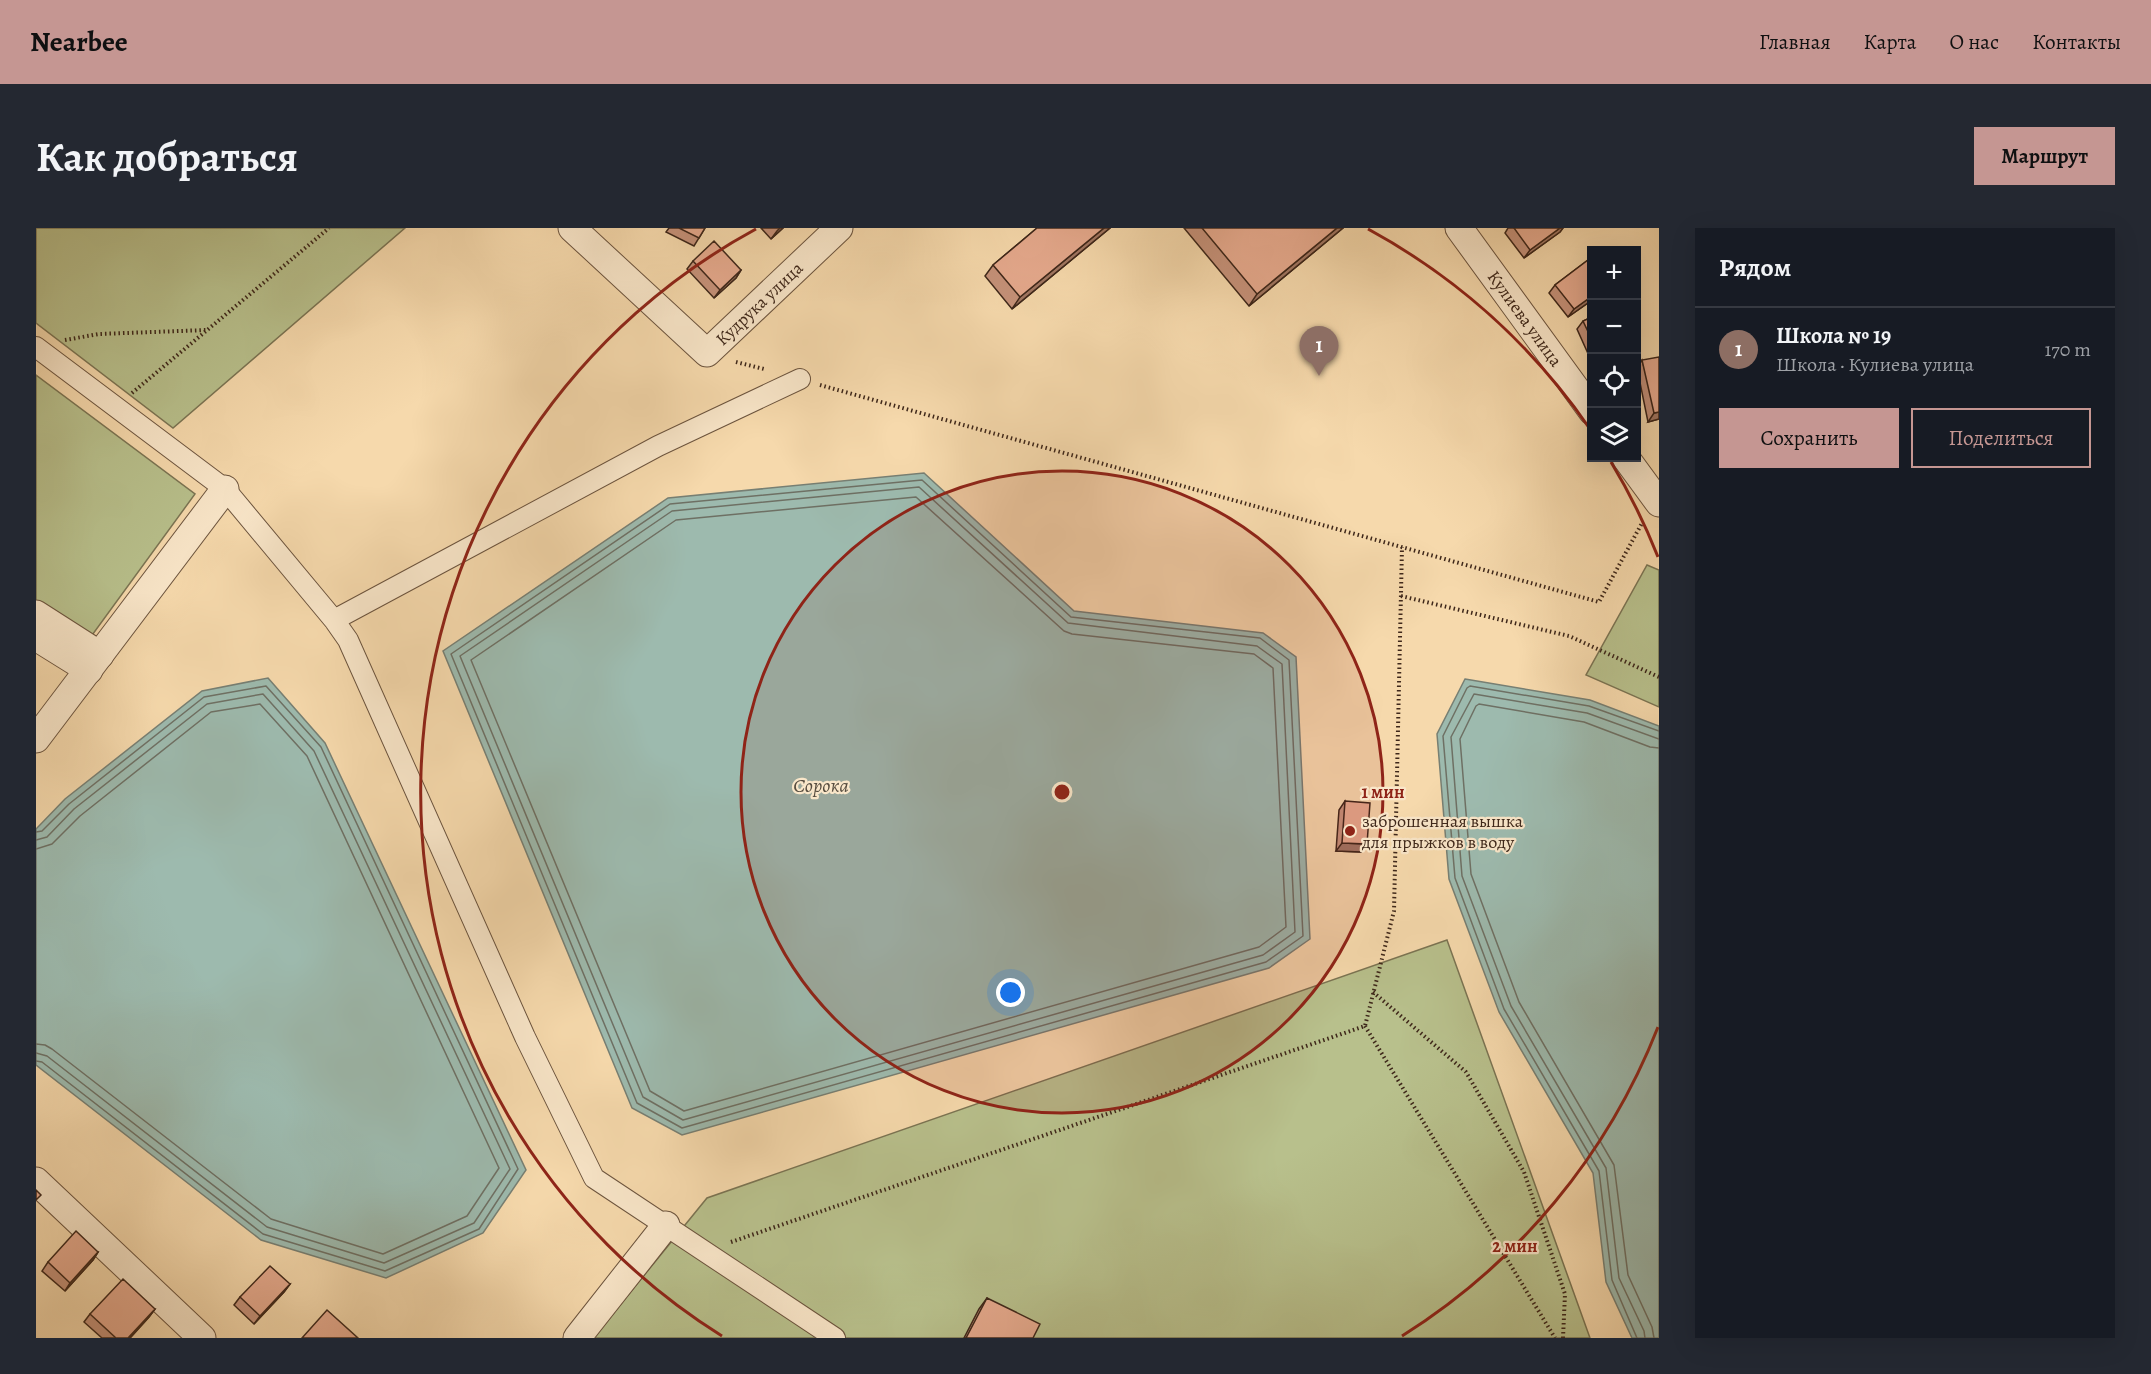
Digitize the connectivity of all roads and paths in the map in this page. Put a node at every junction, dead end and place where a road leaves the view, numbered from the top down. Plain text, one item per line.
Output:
1 (328, 228) edge
2 (572, 228) edge
3 (839, 228) edge
4 (1459, 228) edge
5 (207, 330) junction
6 (57, 341) dead end
7 (36, 347) edge
8 (707, 353) junction
9 (800, 379) junction
10 (115, 407) junction
11 (1590, 408) edge
12 (1629, 462) edge
13 (225, 489) junction
14 (1658, 499) edge
15 (1402, 547) junction
16 (1401, 596) junction
17 (36, 614) edge
18 (334, 620) junction
19 (36, 637) edge
20 (94, 663) junction
21 (1659, 677) edge
22 (36, 739) edge
23 (1373, 992) junction
24 (1365, 1026) junction
25 (36, 1181) edge
26 (666, 1225) junction
27 (705, 1251) junction
28 (202, 1338) edge
29 (577, 1338) edge
30 (836, 1338) edge
31 (1555, 1338) edge
32 (1563, 1338) edge

1 - 5 path
2 - 8 street
3 - 8 street, Кудрука улица
4 - 11 street, Кулиева улица
5 - 6 path
5 - 10 path
7 - 10 street
8 - 9 path
9 - 15 path
9 - 18 street
10 - 13 street
12 - 14 street
13 - 18 street
13 - 20 street
14 - 15 path
15 - 16 path
16 - 21 path
16 - 23 path
17 - 20 street
18 - 26 street
19 - 20 street
20 - 22 street
23 - 24 path
23 - 32 path
24 - 27 path
24 - 31 path
25 - 28 street
26 - 27 street
26 - 29 street
27 - 30 street

